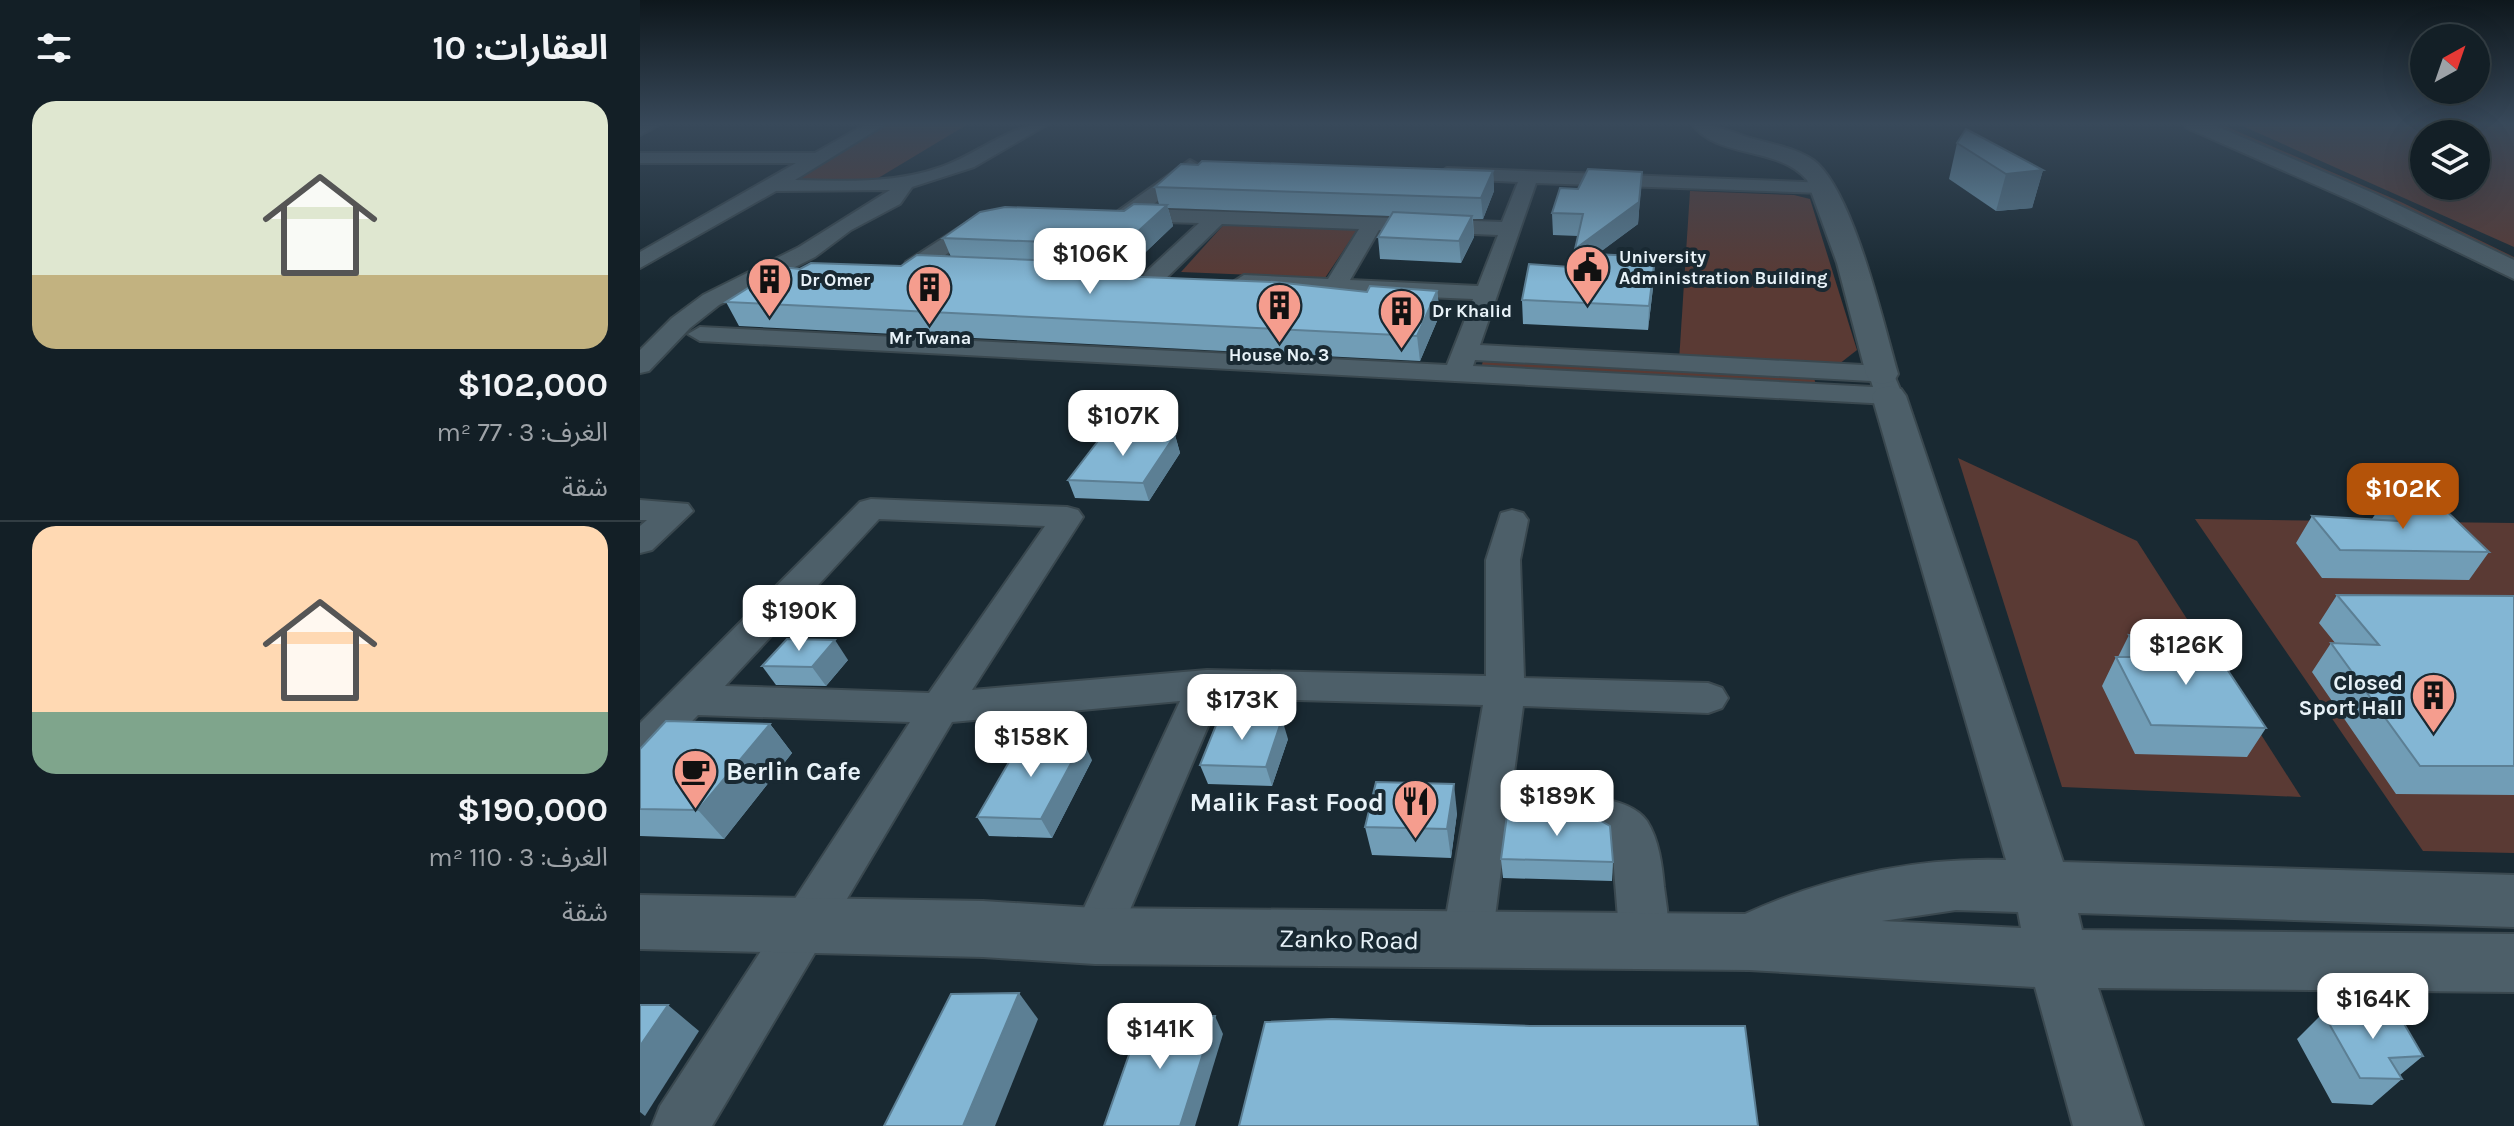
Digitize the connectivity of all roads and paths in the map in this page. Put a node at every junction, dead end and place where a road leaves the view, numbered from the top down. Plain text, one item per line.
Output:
1 (786, 177) edge
2 (923, 177) edge
3 (1173, 177) edge
4 (1517, 177) edge
5 (1529, 177) junction
6 (1816, 177) edge
7 (2315, 177) edge
8 (2346, 177) edge
9 (906, 182) junction
10 (771, 185) junction
11 (1822, 187) junction
12 (997, 210) edge
13 (1100, 214) edge
14 (1129, 215) junction
15 (1216, 218) junction
16 (1372, 224) junction
17 (1510, 229) junction
18 (2514, 254) edge
19 (640, 261) edge
20 (828, 263) edge
21 (885, 266) edge
22 (914, 267) junction
23 (946, 268) edge
24 (2514, 271) edge
25 (1183, 279) edge
26 (1214, 281) edge
27 (1335, 286) junction
28 (1487, 293) junction
29 (1461, 362) junction
30 (640, 365) edge
31 (1885, 385) junction
32 (640, 510) edge
33 (1512, 520) dead end
34 (640, 543) edge
35 (1207, 684) junction
36 (1505, 691) junction
37 (1708, 698) dead end
38 (689, 700) junction
39 (940, 708) junction
40 (640, 748) edge
41 (1488, 813) junction
42 (2043, 889) junction
43 (2212, 893) junction
44 (2514, 901) edge
45 (640, 922) edge
46 (806, 925) junction
47 (1095, 936) junction
48 (1467, 940) junction
49 (1749, 942) junction
50 (1645, 943) junction
51 (2058, 959) junction
52 (2246, 961) junction
53 (2514, 963) edge
54 (680, 1126) edge
55 (2108, 1126) edge

1 - 10 street
2 - 9 street
3 - 14 street
4 - 5 street
5 - 11 street
5 - 17 street
6 - 11 street
7 - 24 street
8 - 18 street
9 - 10 street
9 - 30 street
10 - 19 street
11 - 31 street
12 - 22 street
13 - 14 street
14 - 15 street
15 - 16 street
15 - 25 street
16 - 17 street
16 - 27 street
17 - 28 street
20 - 29 street
21 - 22 street
22 - 23 street
26 - 27 street
27 - 28 street
28 - 29 street
29 - 31 street
31 - 42 street
32 - 34 street
33 - 36 street
35 - 36 street
35 - 39 street
35 - 47 street
36 - 37 street
36 - 41 street
38 - 39 street
38 - 39 street
38 - 40 street
39 - 46 street
41 - 48 street
41 - 50 street
42 - 43 street
42 - 49 street
42 - 51 street
43 - 44 street
43 - 52 street
45 - 46 street, Zanko Road
46 - 47 street, Zanko Road
46 - 54 street
47 - 48 street, Zanko Road
48 - 50 street, Zanko Road
49 - 50 street, Zanko Road
49 - 51 street, Zanko Road
51 - 52 street, Zanko Road
51 - 55 street
52 - 53 street, Zanko Road

